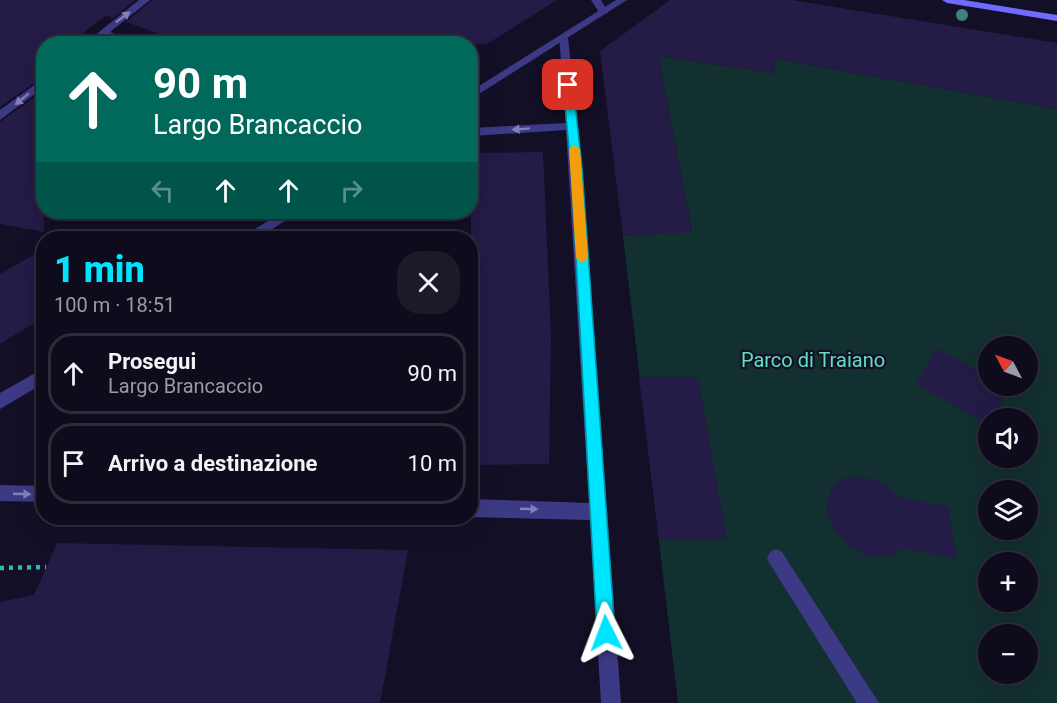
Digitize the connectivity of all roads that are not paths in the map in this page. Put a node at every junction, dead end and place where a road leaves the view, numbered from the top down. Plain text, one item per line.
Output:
1 (145, 0) edge
2 (596, 0) edge
3 (622, 0) edge
4 (947, 0) edge
5 (603, 12) junction
6 (1057, 18) edge
7 (102, 33) junction
8 (98, 36) edge
9 (111, 36) edge
10 (563, 38) junction
11 (36, 88) edge
12 (478, 92) edge
13 (0, 117) edge
14 (572, 126) junction
15 (478, 132) edge
16 (281, 219) edge
17 (261, 231) edge
18 (36, 379) edge
19 (0, 402) edge
20 (0, 493) edge
21 (36, 494) edge
22 (478, 508) edge
23 (598, 512) junction
24 (776, 558) dead end
25 (610, 703) edge
26 (869, 703) edge

7 -> 1 street
2 - 5 street
3 - 5 street
4 - 6 main road
5 - 10 street
7 - 8 street
7 - 9 street
10 - 12 street
10 - 14 street
11 -> 13 street
14 -> 15 street
14 - 23 street
16 - 17 street
18 - 19 street
20 -> 21 street
22 -> 23 street
23 - 25 street
24 - 26 street

